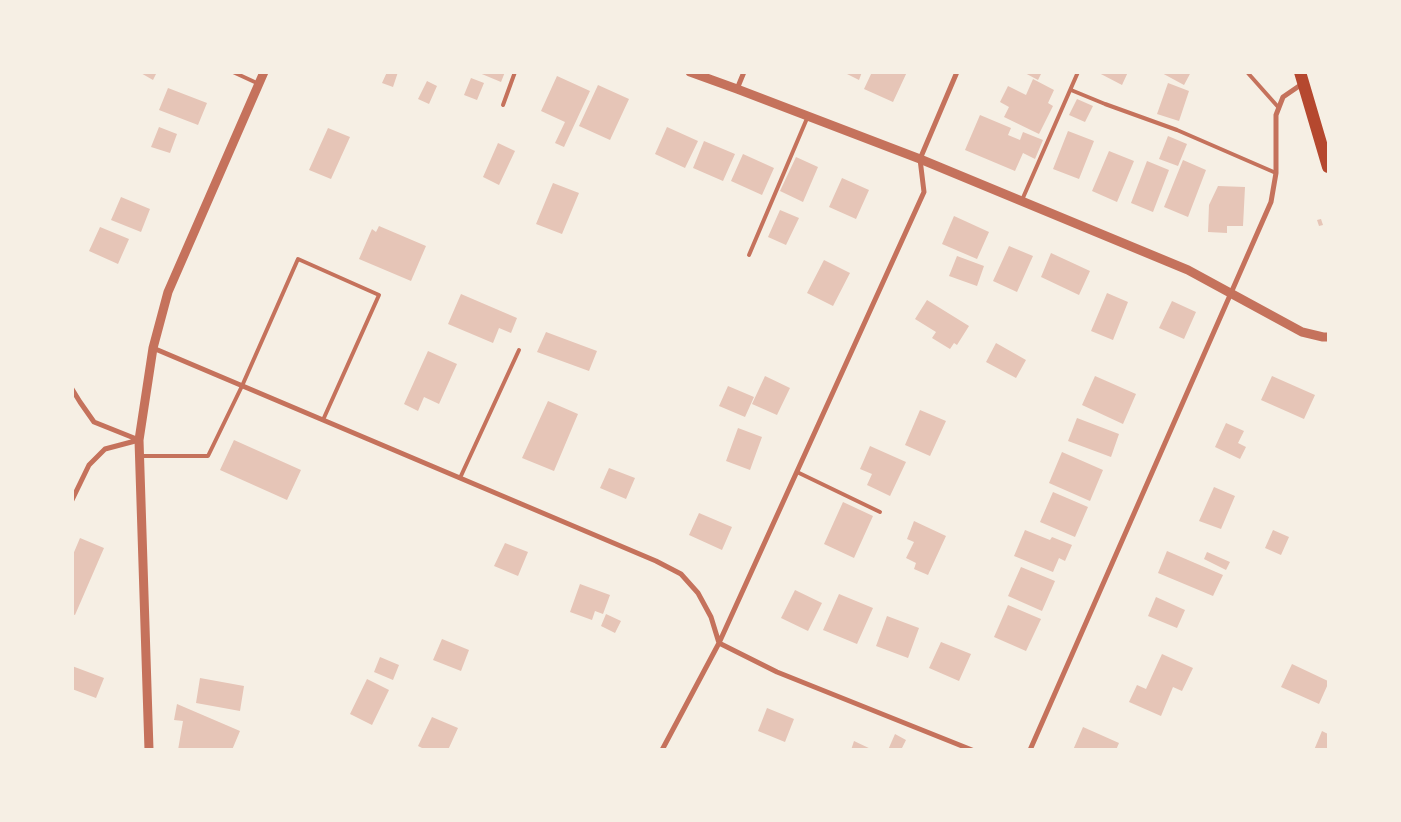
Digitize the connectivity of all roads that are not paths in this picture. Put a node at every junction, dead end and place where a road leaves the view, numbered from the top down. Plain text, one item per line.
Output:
1 (232, 72) edge
2 (264, 72) edge
3 (515, 72) edge
4 (690, 72) edge
5 (744, 72) edge
6 (957, 72) edge
7 (1078, 72) edge
8 (1247, 72) edge
9 (1301, 78) edge
10 (259, 84) junction
11 (737, 89) junction
12 (1070, 90) junction
13 (503, 105) dead end
14 (1279, 108) junction
15 (808, 116) junction
16 (920, 159) junction
17 (1328, 167) edge
18 (1276, 173) junction
19 (1021, 202) junction
20 (749, 255) dead end
21 (1230, 294) junction
22 (1328, 337) edge
23 (154, 348) junction
24 (518, 350) dead end
25 (242, 386) junction
26 (72, 389) edge
27 (324, 420) junction
28 (139, 440) junction
29 (140, 456) junction
30 (797, 472) junction
31 (460, 478) junction
32 (72, 500) edge
33 (880, 512) dead end
34 (719, 643) junction
35 (149, 750) edge
36 (662, 750) edge
37 (972, 750) edge
38 (1030, 750) edge

1 - 10 lane
2 - 10 street
3 - 13 lane
4 - 11 street
5 - 11 street
6 - 16 street
7 - 12 lane
8 - 14 lane
9 - 14 street
9 - 17 main road
10 - 23 street
11 - 15 street
12 - 18 lane
12 - 19 lane
14 - 18 street
15 - 16 street
15 - 20 lane
16 - 19 street
16 - 30 street
18 - 21 street
19 - 21 street
21 - 22 street
21 - 38 street
23 - 25 street
23 - 28 street
24 - 31 lane
25 - 27 street
25 - 27 lane
25 - 29 lane
26 - 28 street
27 - 31 street
28 - 29 street
28 - 32 street
29 - 35 street
30 - 33 lane
30 - 34 street
31 - 34 street
34 - 36 street
34 - 37 street

